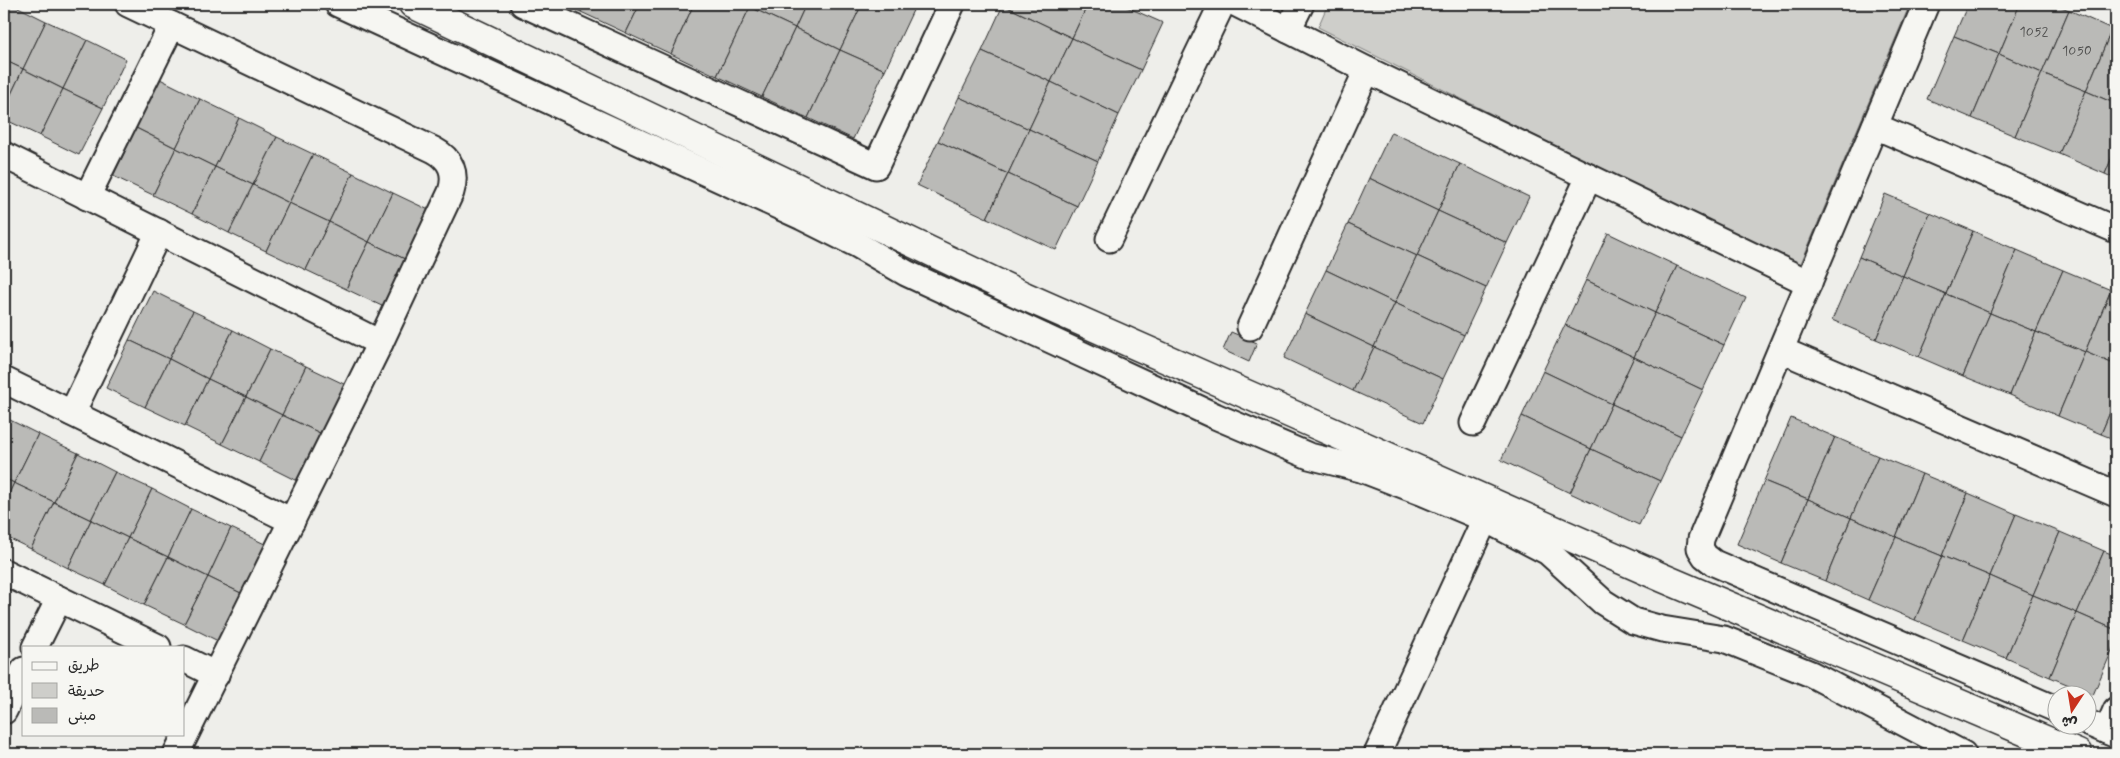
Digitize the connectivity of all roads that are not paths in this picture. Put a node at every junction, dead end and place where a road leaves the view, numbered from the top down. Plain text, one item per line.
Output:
1 (128, 4) edge
2 (338, 4) edge
3 (413, 4) edge
4 (523, 4) edge
5 (952, 4) edge
6 (1222, 4) edge
7 (1237, 4) edge
8 (1301, 4) edge
9 (1926, 4) edge
10 (172, 25) junction
11 (1288, 30) junction
12 (1367, 70) junction
13 (1875, 126) junction
14 (4, 155) edge
15 (1589, 177) junction
16 (87, 197) junction
17 (2116, 230) edge
18 (159, 232) junction
19 (1109, 239) dead end
20 (1809, 283) junction
21 (1250, 327) dead end
22 (380, 343) junction
23 (1781, 350) junction
24 (4, 380) edge
25 (72, 413) junction
26 (1473, 423) dead end
27 (2116, 494) edge
28 (1485, 519) junction
29 (292, 521) junction
30 (4, 572) edge
31 (59, 599) junction
32 (36, 646) edge
33 (156, 646) edge
34 (185, 660) edge
35 (22, 674) edge
36 (216, 675) junction
37 (2048, 706) edge
38 (4, 711) edge
39 (1949, 751) edge
40 (176, 754) edge
41 (1377, 754) edge
42 (2078, 754) edge

1 - 10 street
2 - 28 street
3 - 42 street
4 - 5 street
6 - 19 street
7 - 11 street
8 - 11 street
9 - 13 street
10 - 16 street
10 - 22 street
11 - 12 street
12 - 15 street
12 - 21 street
13 - 17 street
13 - 20 street
14 - 16 street
15 - 20 street
15 - 26 street
16 - 18 street
18 - 22 street
18 - 25 street
20 - 23 street
22 - 29 street
23 - 27 street
23 - 37 street
24 - 25 street
25 - 29 street
28 - 39 street
28 - 41 street
29 - 36 street
30 - 31 street
31 - 32 street
31 - 33 street
34 - 36 street
35 - 38 street
36 - 40 street

